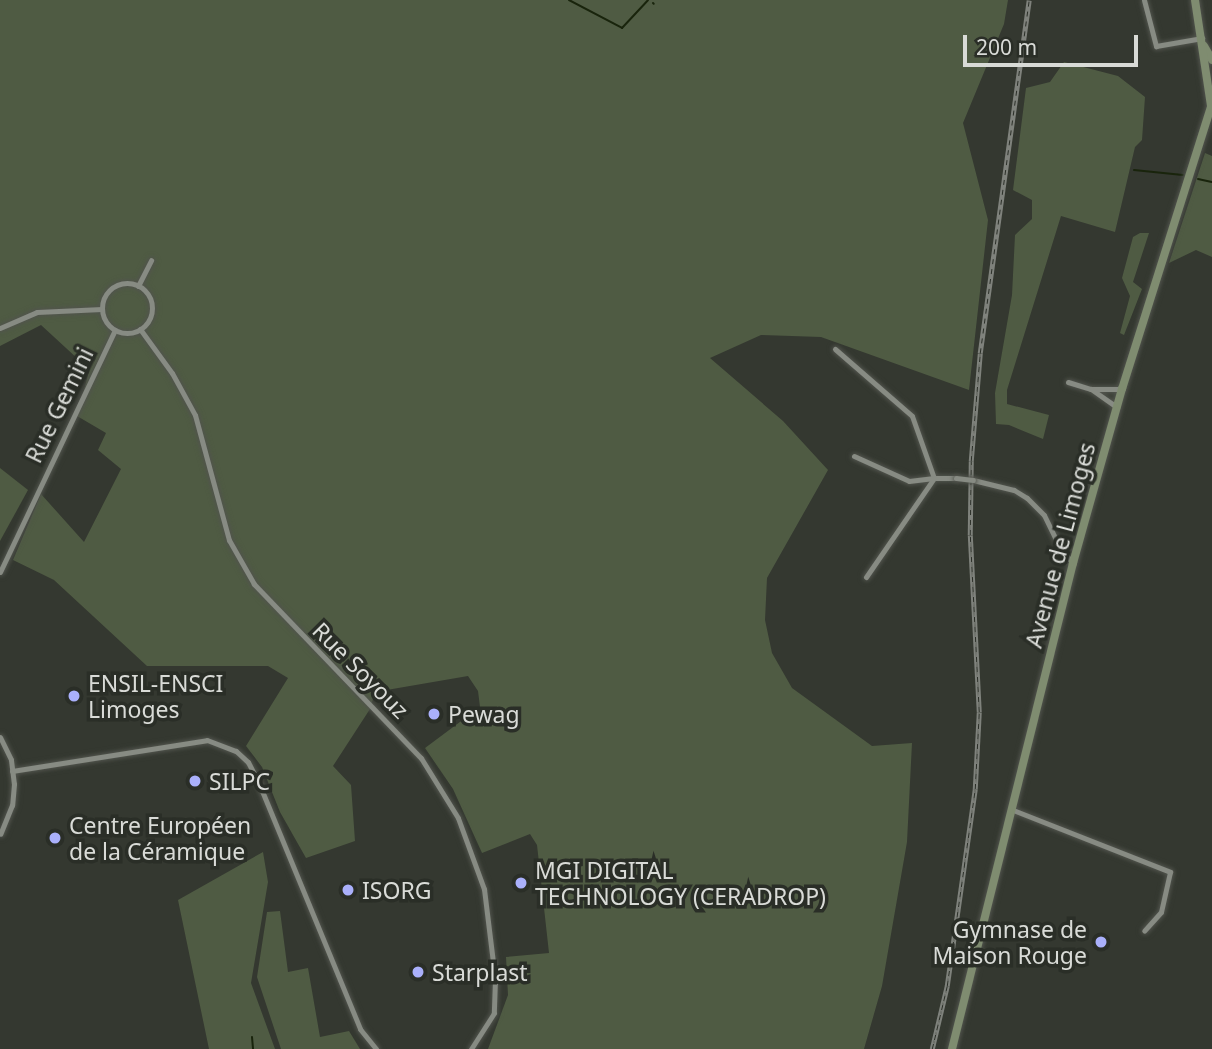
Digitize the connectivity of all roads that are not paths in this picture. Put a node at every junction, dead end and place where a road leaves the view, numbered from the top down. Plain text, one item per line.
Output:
1 (1144, 0) edge
2 (1195, 0) edge
3 (1203, 42) junction
4 (1212, 60) edge
5 (1210, 70) edge
6 (1211, 82) edge
7 (1212, 125) edge
8 (1200, 145) junction
9 (151, 260) dead end
10 (138, 286) junction
11 (102, 309) junction
12 (0, 328) edge
13 (140, 329) junction
14 (116, 330) junction
15 (835, 348) dead end
16 (1068, 382) dead end
17 (1091, 389) junction
18 (1122, 390) junction
19 (1117, 407) junction
20 (854, 456) dead end
21 (934, 478) junction
22 (1073, 563) junction
23 (0, 572) edge
24 (866, 577) dead end
25 (0, 737) edge
26 (12, 771) junction
27 (1013, 810) junction
28 (0, 834) edge
29 (1144, 932) dead end
30 (376, 1049) edge
31 (471, 1049) edge
32 (952, 1049) edge

1 - 3 street
2 - 3 main road
3 - 4 main road
3 - 5 main road
5 - 6 main road
6 - 8 main road
7 - 8 main road
8 - 18 main road, Avenue de Limoges
9 - 10 street
10 - 11 street
10 - 13 street
11 - 12 street
11 - 14 street
13 - 14 street
13 - 31 street, Rue Soyouz
14 - 23 street, Rue Gemini
15 - 21 street
16 - 17 street
17 - 18 street
17 - 19 street
18 - 19 main road, Avenue de Limoges
19 - 22 main road, Avenue de Limoges
20 - 21 street
21 - 22 street, bridge
21 - 24 street
22 - 27 main road, Avenue de Limoges
25 - 26 street
26 - 28 street
26 - 30 street
27 - 29 street
27 - 32 main road, Avenue de Limoges

